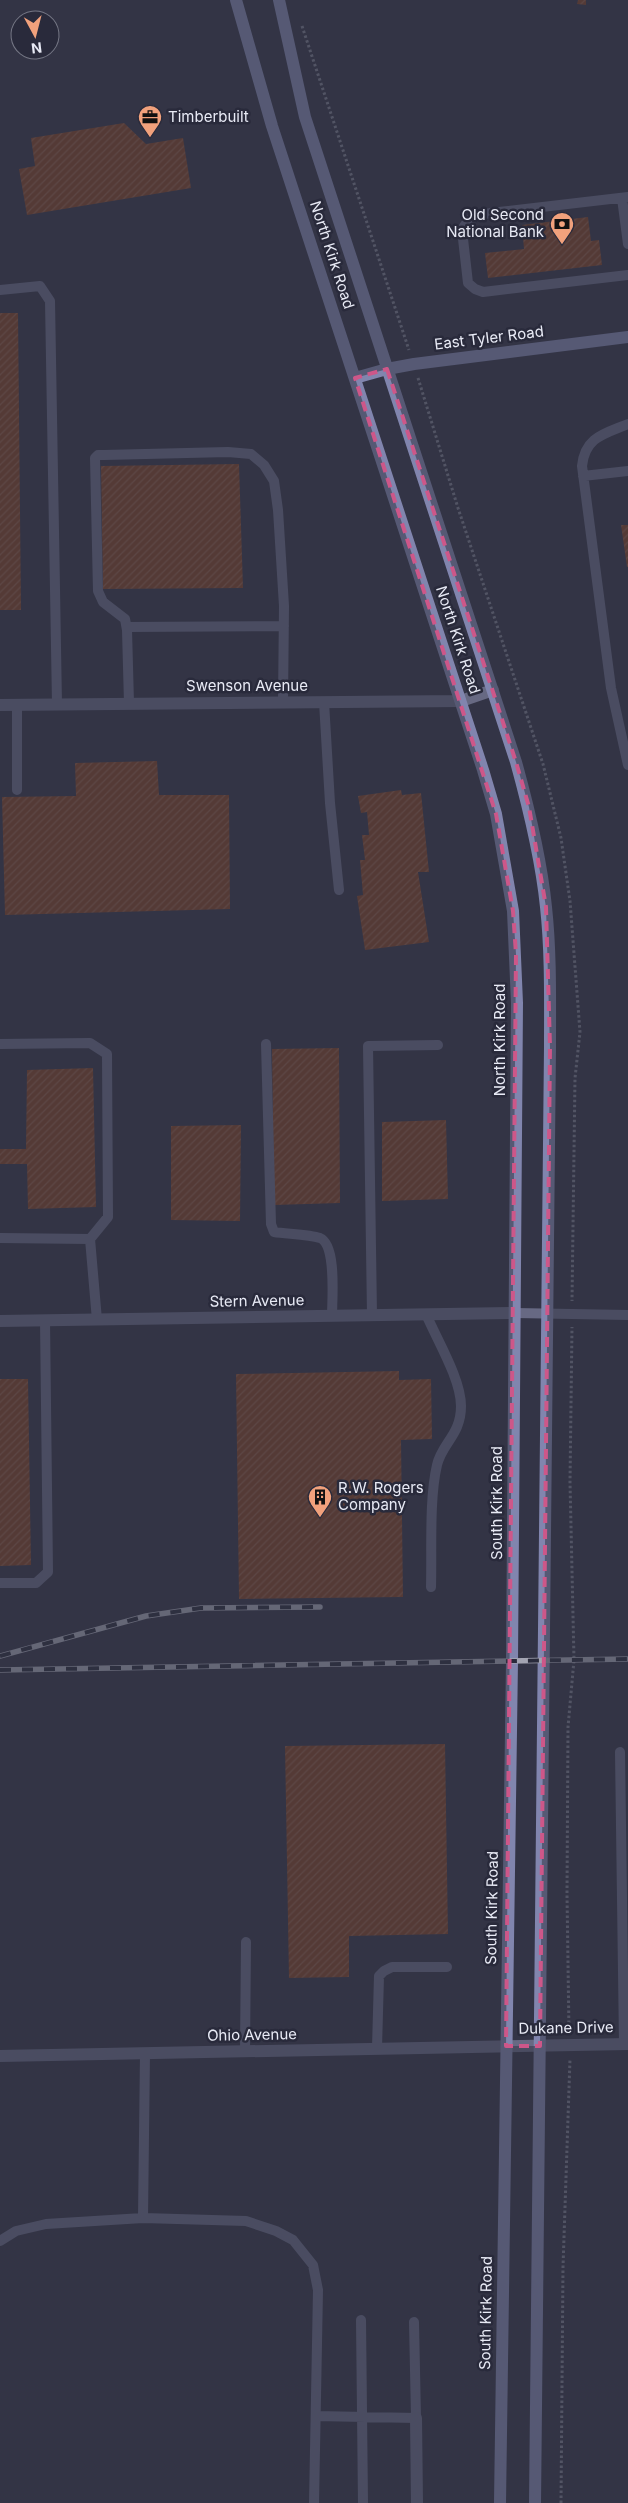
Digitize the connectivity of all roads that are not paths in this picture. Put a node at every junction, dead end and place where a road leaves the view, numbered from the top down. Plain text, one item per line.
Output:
1 (236, 0) edge
2 (279, 0) edge
3 (625, 197) edge
4 (628, 244) edge
5 (628, 275) edge
6 (0, 290) edge
7 (628, 337) edge
8 (388, 368) junction
9 (355, 378) junction
10 (628, 424) edge
11 (628, 471) edge
12 (583, 476) junction
13 (284, 626) junction
14 (127, 627) junction
15 (492, 690) junction
16 (461, 701) junction
17 (283, 702) junction
18 (324, 702) junction
19 (57, 704) junction
20 (129, 704) junction
21 (0, 705) edge
22 (17, 705) junction
23 (628, 765) edge
24 (17, 790) dead end
25 (339, 890) dead end
26 (0, 1044) edge
27 (266, 1044) dead end
28 (438, 1045) dead end
29 (0, 1238) edge
30 (90, 1239) junction
31 (515, 1313) junction
32 (548, 1313) junction
33 (426, 1314) junction
34 (628, 1314) edge
35 (372, 1315) junction
36 (332, 1316) junction
37 (45, 1320) junction
38 (97, 1320) junction
39 (0, 1321) edge
40 (0, 1583) edge
41 (431, 1587) dead end
42 (620, 1752) dead end
43 (246, 1942) dead end
44 (448, 1967) dead end
45 (626, 2044) edge
46 (506, 2046) junction
47 (540, 2046) junction
48 (377, 2048) junction
49 (245, 2051) junction
50 (145, 2053) junction
51 (0, 2056) edge
52 (143, 2218) junction
53 (0, 2241) edge
54 (361, 2320) dead end
55 (414, 2322) dead end
56 (316, 2416) junction
57 (363, 2416) junction
58 (416, 2418) junction
59 (314, 2503) edge
60 (363, 2503) edge
61 (417, 2503) edge
62 (500, 2503) edge
63 (535, 2503) edge

1 - 9 main road, North Kirk Road
2 - 8 main road, North Kirk Road
3 - 4 lane
3 - 5 lane
6 - 19 lane
7 - 8 main road, East Tyler Road
8 - 9 main road, East Tyler Road
8 - 15 main road, North Kirk Road
9 - 16 main road, North Kirk Road
10 - 12 lane
11 - 12 lane
12 - 23 lane
13 - 14 lane
13 - 14 lane
13 - 17 lane
14 - 20 lane
15 - 16 street, Swenson Avenue
15 - 32 main road, North Kirk Road
16 - 18 street, Swenson Avenue
16 - 31 main road, North Kirk Road
17 - 18 street, Swenson Avenue
17 - 20 street, Swenson Avenue
18 - 25 lane
19 - 20 street, Swenson Avenue
19 - 22 street, Swenson Avenue
21 - 22 street, Swenson Avenue
22 - 24 lane
26 - 30 lane
27 - 36 lane
28 - 35 lane
29 - 30 lane
30 - 38 lane
31 - 32 lane
31 - 33 street, Stern Avenue
31 - 46 main road, South Kirk Road
32 - 34 lane
32 - 47 main road
33 - 35 street, Stern Avenue
33 - 41 lane
35 - 36 street, Stern Avenue
36 - 38 street, Stern Avenue
37 - 38 street, Stern Avenue
37 - 39 street, Stern Avenue
37 - 40 lane
42 - 45 lane
43 - 49 lane
44 - 48 lane
45 - 47 street, Dukane Drive
46 - 47 street, Dukane Drive
46 - 48 street, Ohio Avenue
46 - 62 main road, South Kirk Road
47 - 63 main road
48 - 49 street, Ohio Avenue
49 - 50 street, Ohio Avenue
50 - 51 street, Ohio Avenue
50 - 52 lane
52 - 53 lane
52 - 56 lane
54 - 57 lane
55 - 58 lane
56 - 57 lane
56 - 59 lane
57 - 58 lane
57 - 60 lane
58 - 61 street

